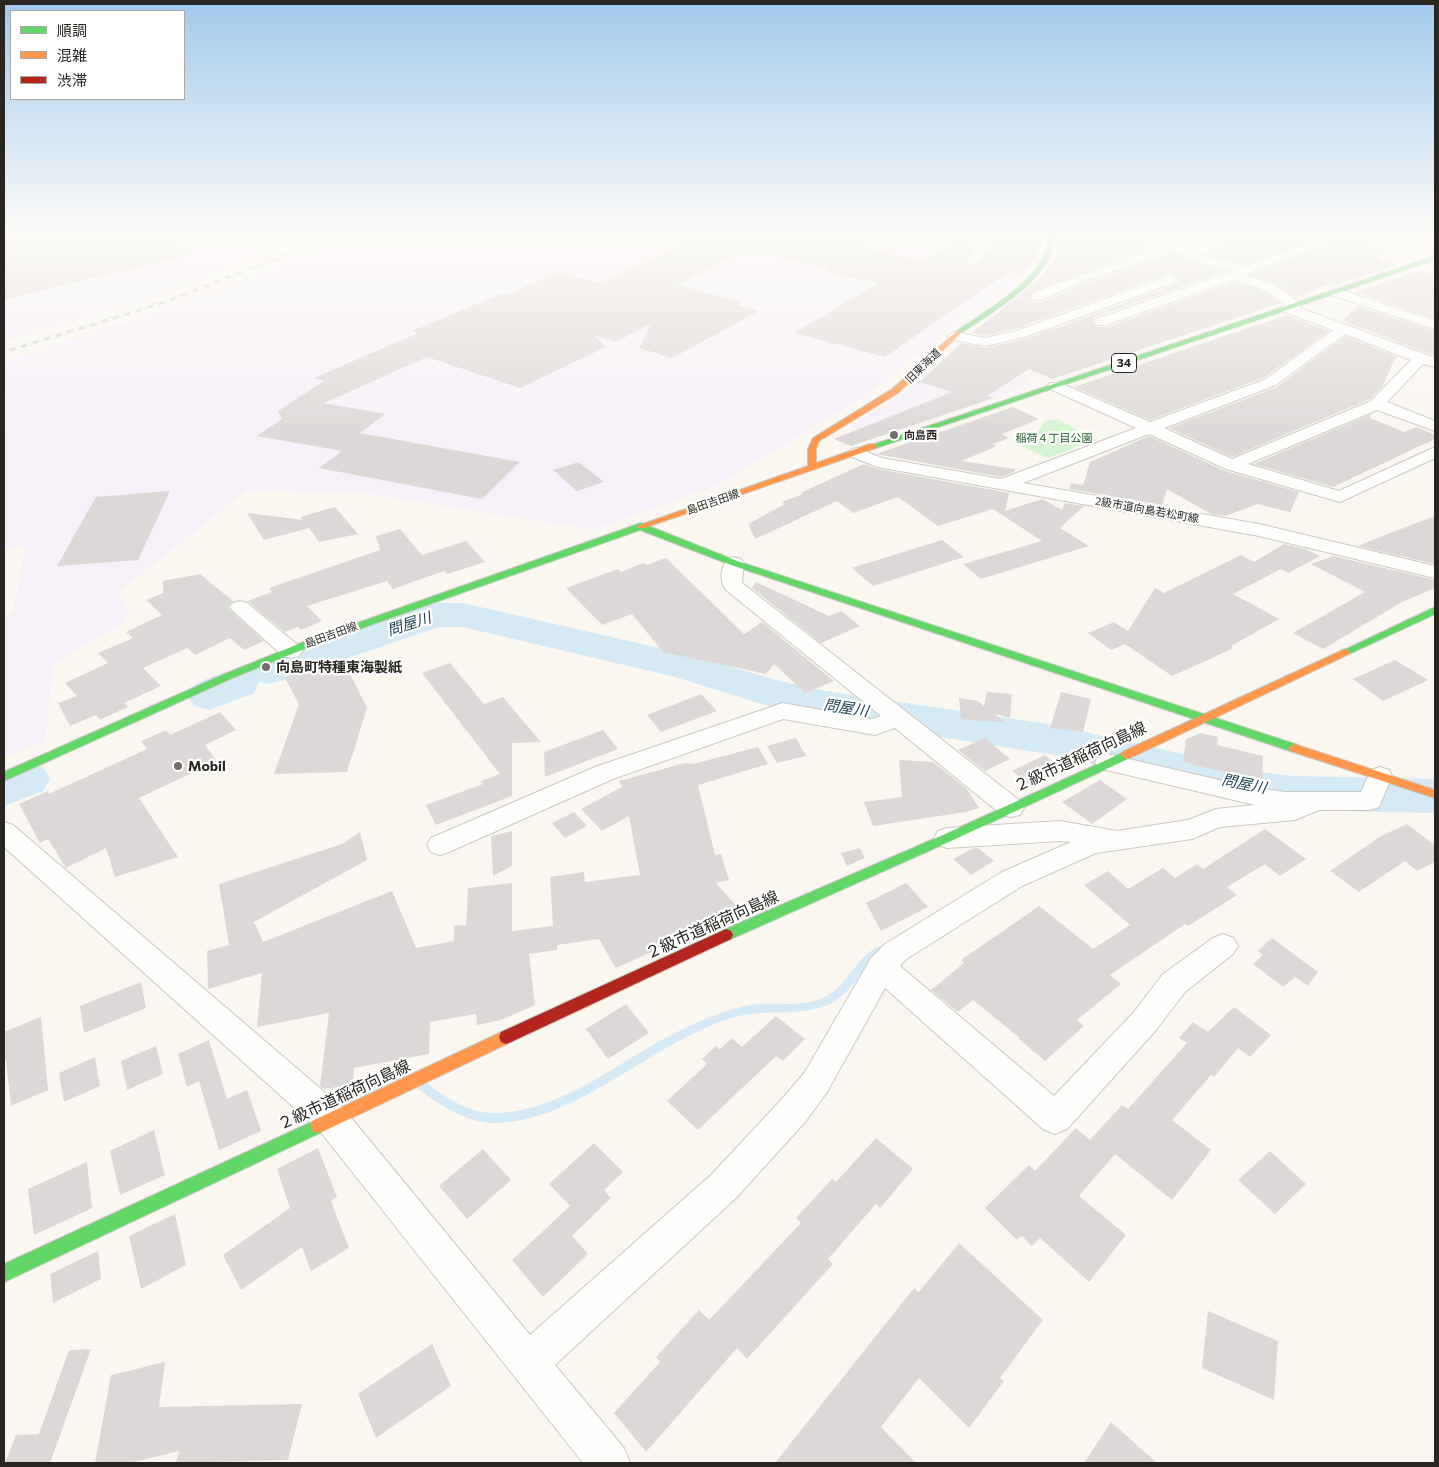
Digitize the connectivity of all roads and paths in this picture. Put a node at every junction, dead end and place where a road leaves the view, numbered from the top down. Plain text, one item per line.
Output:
1 (998, 303) edge
2 (1104, 303) edge
3 (1155, 303) edge
4 (1287, 303) edge
5 (1302, 303) edge
6 (1370, 303) edge
7 (1291, 307) junction
8 (1101, 322) dead end
9 (1435, 325) edge
10 (1343, 329) junction
11 (954, 336) junction
12 (1428, 361) edge
13 (1055, 386) junction
14 (1378, 404) junction
15 (1435, 426) edge
16 (1149, 428) junction
17 (858, 452) junction
18 (1435, 452) edge
19 (1232, 465) junction
20 (812, 467) junction
21 (1002, 484) junction
22 (641, 527) junction
23 (734, 563) junction
24 (1435, 572) edge
25 (240, 607) dead end
26 (1435, 610) edge
27 (291, 651) junction
28 (1202, 717) junction
29 (898, 718) junction
30 (1107, 762) junction
31 (1380, 776) junction
32 (4, 777) edge
33 (1435, 794) edge
34 (1316, 801) junction
35 (1011, 808) junction
36 (4, 832) edge
37 (947, 838) junction
38 (1126, 839) junction
39 (440, 845) dead end
40 (1222, 946) dead end
41 (881, 967) junction
42 (330, 1120) junction
43 (4, 1272) edge
44 (528, 1363) junction
45 (609, 1463) edge

1 - 11 street, 旧東海道
2 - 11 street
3 - 8 street
4 - 7 street
5 - 7 street, 島田吉田線 / 34
6 - 9 street
7 - 10 street
7 - 13 street, 島田吉田線 / 34
10 - 12 street
10 - 16 street
11 - 20 street, 旧東海道
12 - 14 street
13 - 16 street
13 - 17 street, 島田吉田線 / 34
14 - 15 street
14 - 19 street
16 - 19 street
16 - 21 street
17 - 20 street, 島田吉田線 / 34
17 - 21 street, 2級市道向島若松町線
18 - 19 street
20 - 22 street, 島田吉田線 / 34
21 - 24 street, 2級市道向島若松町線
22 - 23 street
22 - 27 street, 島田吉田線 / 34
23 - 28 street
23 - 29 street
25 - 27 street
26 - 28 street, ２級市道稲荷向島線
27 - 32 street, 島田吉田線 / 34
28 - 30 street, ２級市道稲荷向島線
28 - 31 street
29 - 35 street
29 - 39 street
30 - 34 street
30 - 35 street, ２級市道稲荷向島線
31 - 33 street
31 - 34 street
34 - 38 street
35 - 37 street, ２級市道稲荷向島線
36 - 42 street
37 - 38 street
37 - 42 street, ２級市道稲荷向島線
38 - 41 street
40 - 41 street
41 - 44 street
42 - 43 street, ２級市道稲荷向島線
42 - 44 street
44 - 45 street

